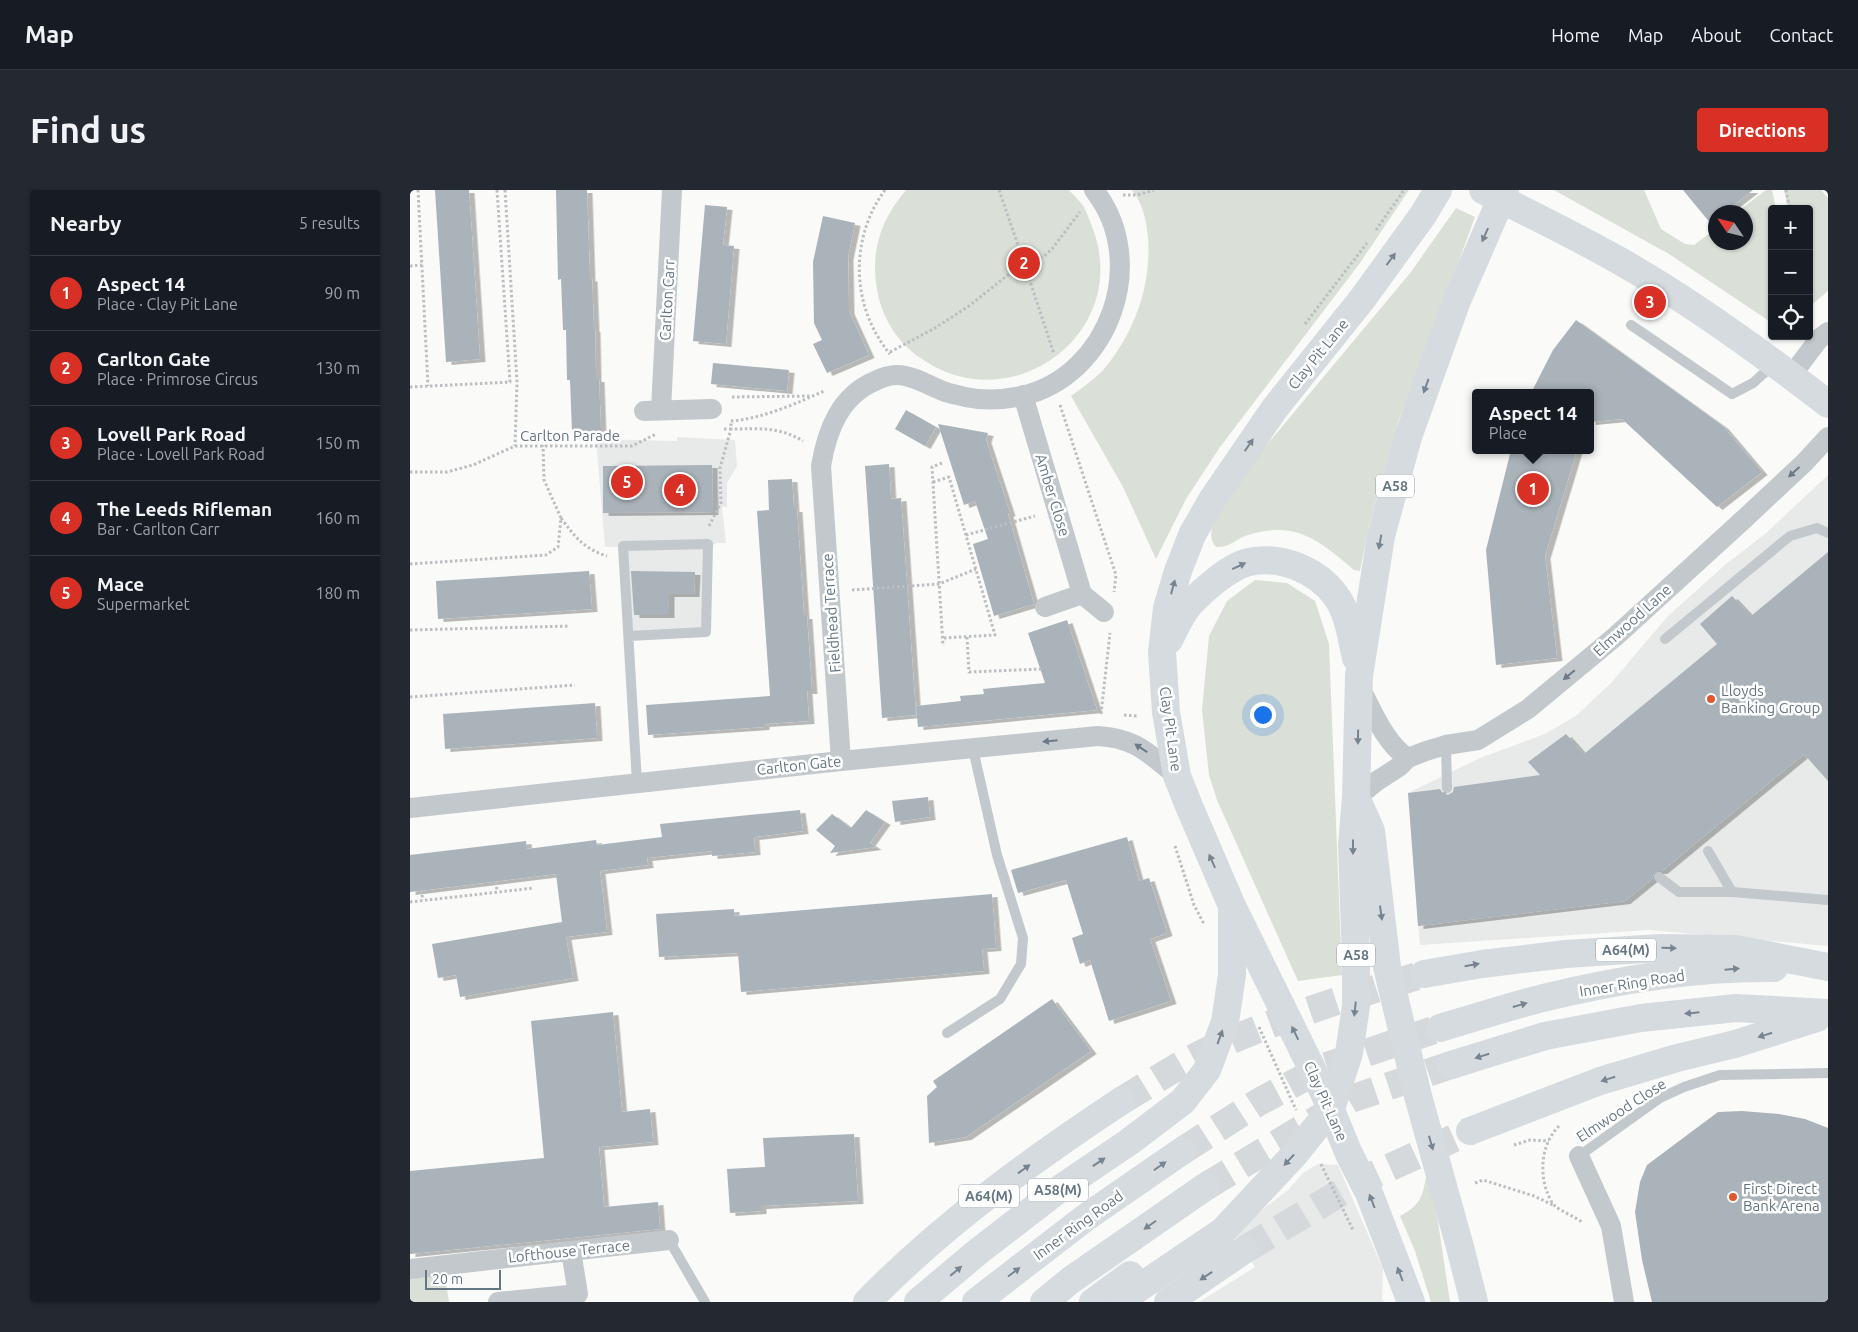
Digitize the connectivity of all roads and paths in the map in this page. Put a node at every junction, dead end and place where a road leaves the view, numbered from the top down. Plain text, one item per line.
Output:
1 (418, 190) edge
2 (497, 190) edge
3 (505, 190) edge
4 (672, 190) edge
5 (885, 190) edge
6 (999, 190) edge
7 (1154, 190) edge
8 (1438, 190) edge
9 (1483, 190) edge
10 (1505, 190) edge
11 (1786, 190) edge
12 (1096, 192) edge
13 (1789, 205) edge
14 (1021, 254) junction
15 (1030, 258) junction
16 (422, 265) junction
17 (410, 266) edge
18 (1018, 268) junction
19 (1026, 269) junction
20 (1631, 325) dead end
21 (1828, 332) edge
22 (888, 352) junction
23 (881, 357) dead end
24 (1783, 369) junction
25 (1057, 381) junction
26 (923, 382) junction
27 (428, 386) junction
28 (410, 387) edge
29 (826, 390) dead end
30 (1023, 395) junction
31 (814, 396) junction
32 (1828, 404) edge
33 (712, 409) joint
34 (731, 429) junction
35 (721, 430) dead end
36 (662, 432) dead end
37 (1828, 437) edge
38 (543, 445) junction
39 (515, 446) junction
40 (942, 463) dead end
41 (821, 466) junction
42 (410, 472) edge
43 (933, 482) junction
44 (1057, 510) junction
45 (561, 518) junction
46 (1828, 533) edge
47 (966, 535) junction
48 (708, 544) junction
49 (624, 560) junction
50 (410, 564) edge
51 (976, 569) junction
52 (939, 584) junction
53 (829, 592) junction
54 (1082, 594) junction
55 (1045, 607) dead end
56 (1109, 613) junction
57 (570, 626) dead end
58 (410, 630) edge
59 (629, 636) junction
60 (967, 637) junction
61 (943, 638) junction
62 (1665, 639) dead end
63 (943, 646) dead end
64 (1162, 652) junction
65 (1042, 669) dead end
66 (1359, 681) junction
67 (575, 685) dead end
68 (410, 697) edge
69 (1101, 713) dead end
70 (1446, 745) junction
71 (973, 749) junction
72 (1408, 758) junction
73 (841, 761) junction
74 (1177, 776) junction
75 (636, 783) junction
76 (1447, 788) dead end
77 (1356, 798) junction
78 (410, 808) edge
79 (1174, 842) dead end
80 (1708, 851) dead end
81 (1659, 877) dead end
82 (496, 882) dead end
83 (534, 888) dead end
84 (422, 890) dead end
85 (498, 892) junction
86 (1732, 892) junction
87 (423, 900) junction
88 (1828, 900) edge
89 (410, 902) edge
90 (1194, 905) dead end
91 (1232, 906) junction
92 (1828, 968) edge
93 (1424, 974) tunnel mouth
94 (1828, 1014) edge
95 (1257, 1022) dead end
96 (1440, 1028) tunnel mouth
97 (947, 1033) dead end
98 (1451, 1065) tunnel mouth
99 (1828, 1073) edge
100 (1121, 1101) tunnel mouth
101 (1331, 1109) junction
102 (1304, 1128) junction
103 (1470, 1131) tunnel mouth
104 (1549, 1141) dead end
105 (1512, 1146) dead end
106 (1182, 1151) tunnel mouth
107 (1349, 1154) junction
108 (1579, 1156) joint
109 (1475, 1183) dead end
110 (1267, 1185) junction
111 (1205, 1187) tunnel mouth
112 (1554, 1205) dead end
113 (669, 1240) joint
114 (1244, 1250) tunnel mouth
115 (571, 1251) junction
116 (410, 1269) edge
117 (498, 1302) edge
118 (705, 1302) edge
119 (867, 1302) edge
120 (918, 1302) edge
121 (976, 1302) edge
122 (1044, 1302) edge
123 (1093, 1302) edge
124 (1118, 1302) edge
125 (1168, 1302) edge
126 (1411, 1302) edge
127 (1474, 1302) edge
128 (1624, 1302) edge

1 - 16 path
2 - 27 path
3 - 39 path
4 - 33 street, Carlton Carr
5 - 22 path
6 - 14 path
7 - 12 path
64 -> 8 main road, Clay Pit Lane
9 - 24 main road
10 -> 66 main road, A58
11 - 13 path
12 - 15 path
12 - 25 street, Fieldhead Terrace
14 - 15 path
14 - 18 path
15 - 19 path
16 - 17 path
16 - 27 path
18 - 19 path
18 - 22 path
19 - 25 path
20 - 24 lane
21 - 24 street
22 - 23 path
22 - 26 path
24 - 32 main road
25 - 30 street, Fieldhead Terrace
25 - 56 path
26 - 30 street, Fieldhead Terrace
26 - 41 street, Fieldhead Terrace
27 - 28 path
29 - 31 path
30 - 44 street, Amber Close
31 - 33 path
31 - 34 path
34 - 35 path
34 - 41 path
34 - 48 path
36 - 38 path, Carlton Parade
37 -> 70 street, Elmwood Lane
38 - 39 path, Carlton Parade
38 - 45 path
39 - 42 path, Carlton Parade
40 - 43 path
41 - 53 street, Fieldhead Terrace
43 - 47 path
43 - 52 path
44 - 47 path
44 - 54 street, Amber Close
45 - 49 path
45 - 50 path
46 - 62 lane
47 - 51 path
48 - 49 lane
48 - 59 lane
49 - 59 lane
51 - 52 path
51 - 60 path
52 - 53 path
52 - 61 path
53 - 73 street, Fieldhead Terrace
54 - 55 street
54 - 56 street
56 - 69 path
57 - 58 path
59 - 75 lane
60 - 61 path
60 - 65 path
61 - 63 path
64 -> 66 main road
64 - 74 main road, Clay Pit Lane
66 - 72 street
66 -> 77 main road, A58
67 - 68 path
70 - 72 street, Elmwood Lane
70 - 76 lane
71 - 73 street, Carlton Gate
74 -> 71 street, Carlton Gate
71 - 97 lane
72 - 77 street, Elmwood Lane
73 - 75 street, Carlton Gate
91 -> 74 main road, Clay Pit Lane
75 - 78 street, Carlton Gate
77 -> 101 main road, A58
77 -> 127 main road, A58
79 - 90 path
80 - 86 lane
81 - 86 lane
82 - 85 path
83 - 85 path
84 - 87 path
85 - 87 path
86 - 88 lane
87 - 89 path
101 -> 91 main road, Clay Pit Lane
120 -> 91 main road, A58(M)
93 -> 92 main road, A64(M)
96 -> 92 main road, Inner Ring Road / A64(M)
94 -> 98 main road
94 -> 103 main road
95 - 102 path
99 - 108 lane, Elmwood Close
119 -> 100 main road, A64(M)
101 - 102 main road
101 - 107 main road, Clay Pit Lane
102 - 107 main road
102 -> 110 main road
104 - 105 path
121 -> 106 main road, Inner Ring Road
126 -> 107 main road, Clay Pit Lane
108 - 128 street
109 - 112 path
110 - 123 main road
110 - 124 main road
111 -> 122 main road
113 - 115 street, Lofthouse Terrace
113 - 118 lane
114 -> 125 main road
115 - 116 street, Lofthouse Terrace
115 - 117 street

